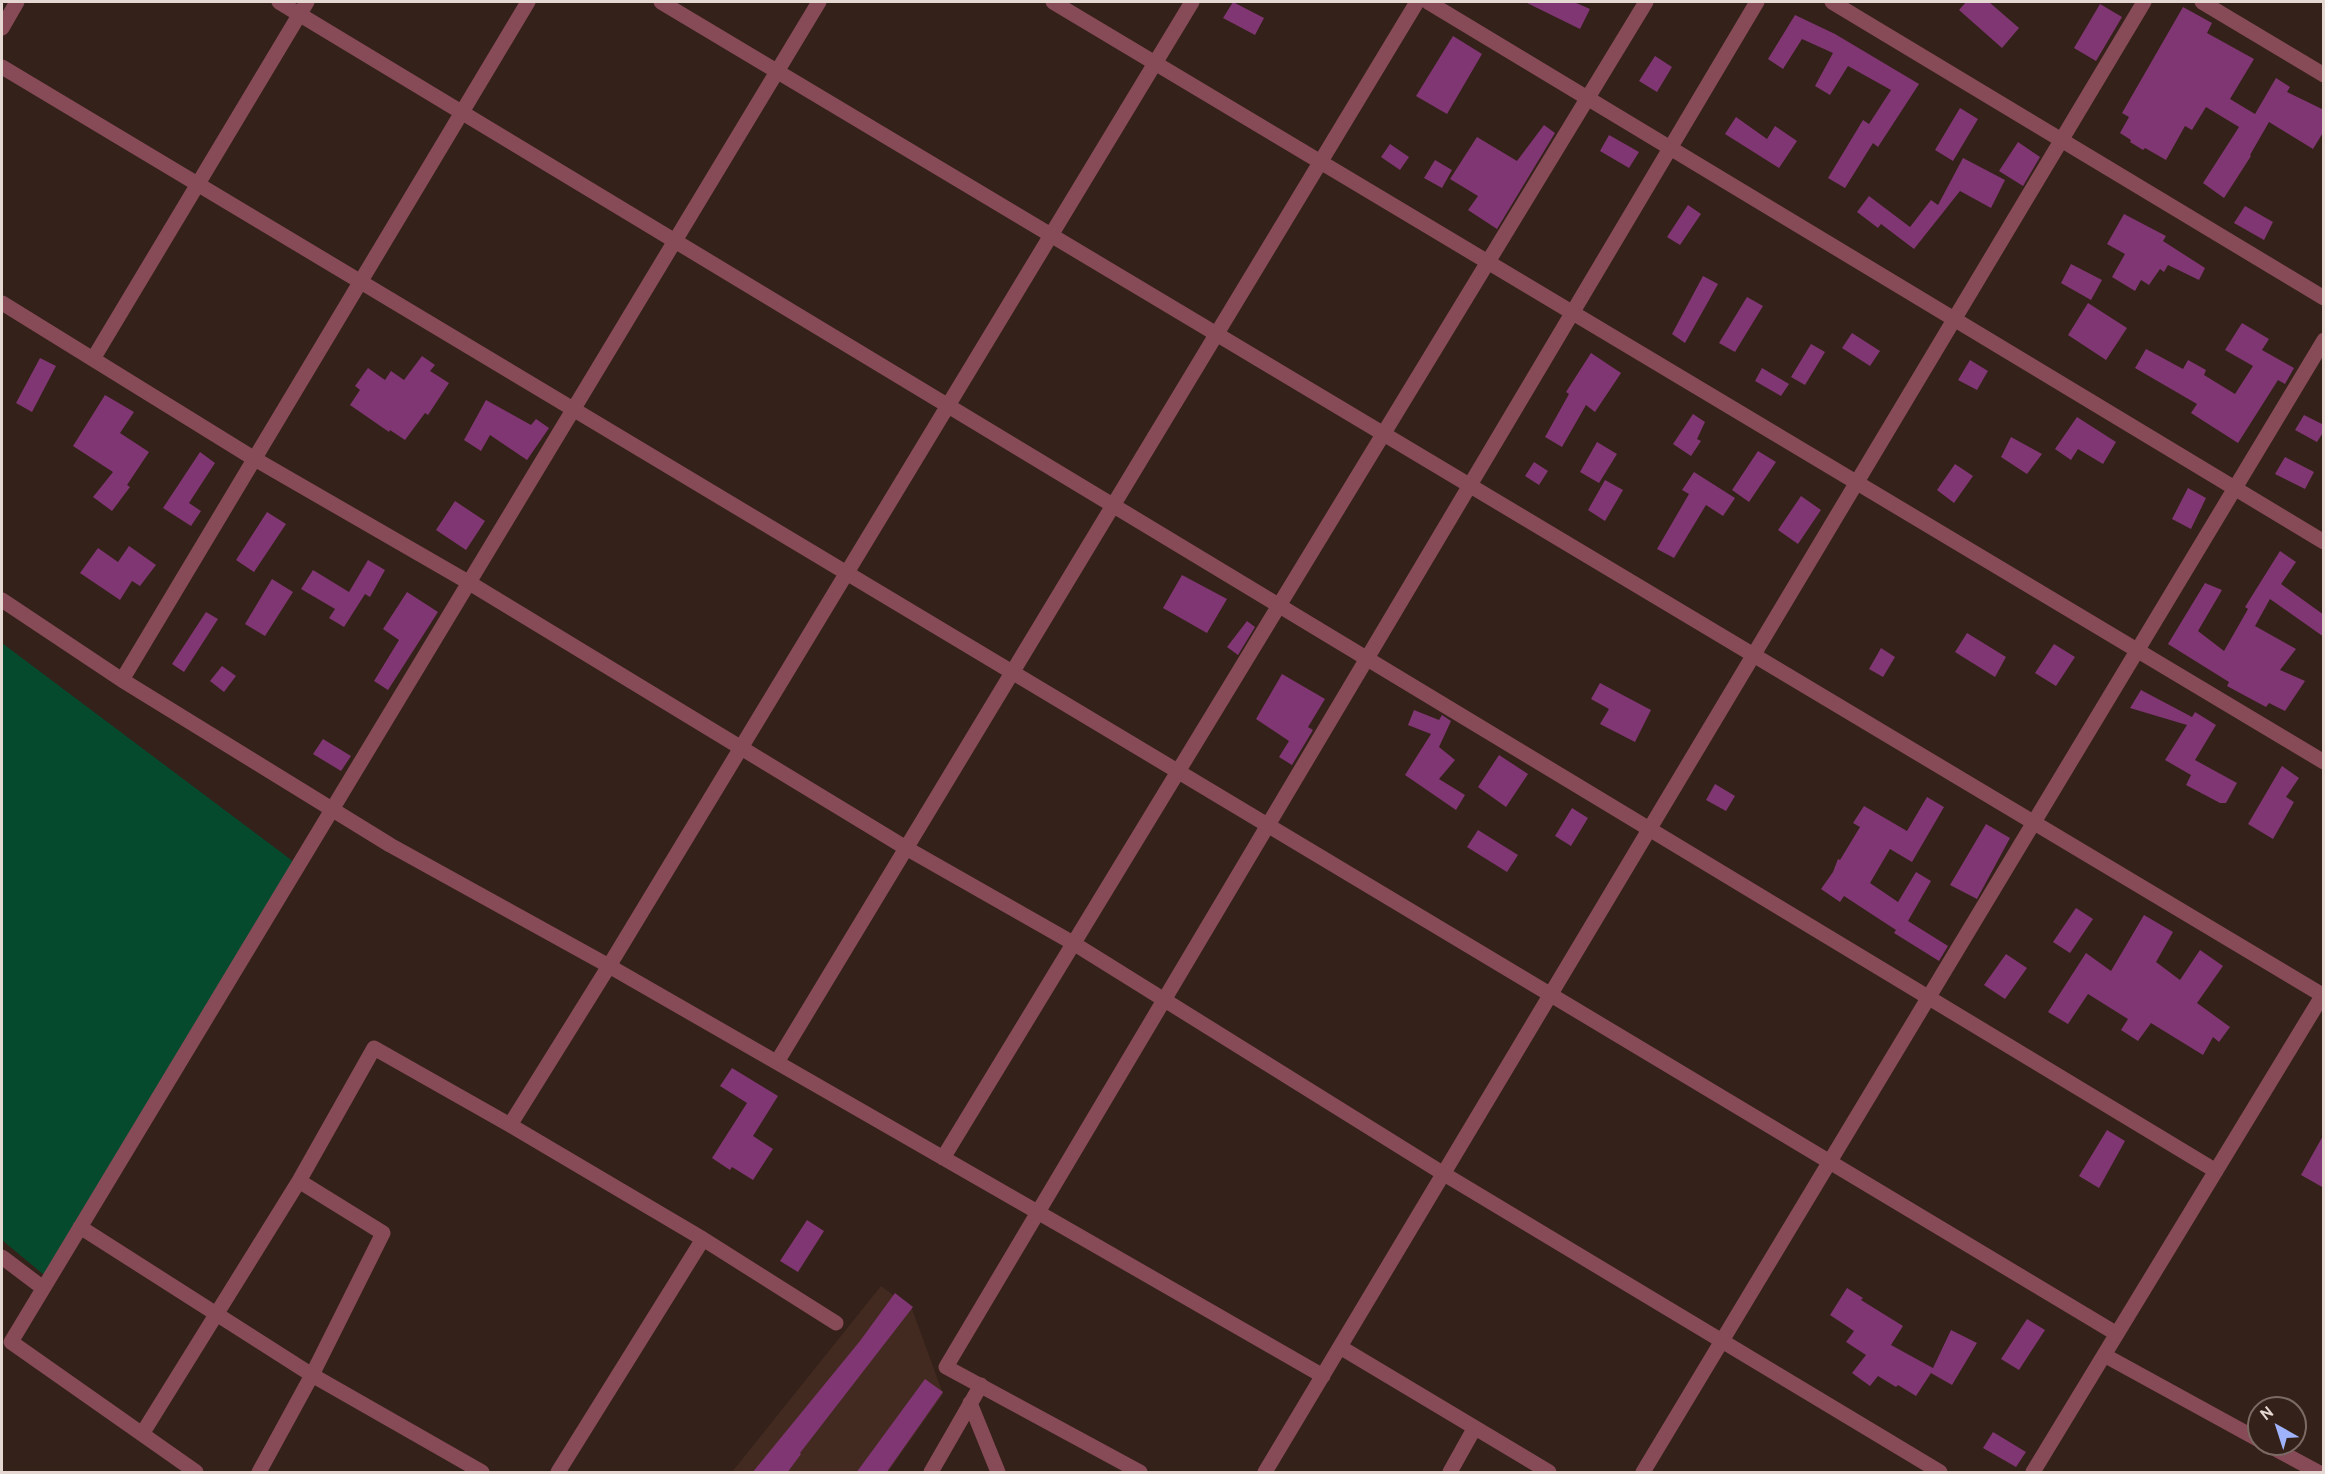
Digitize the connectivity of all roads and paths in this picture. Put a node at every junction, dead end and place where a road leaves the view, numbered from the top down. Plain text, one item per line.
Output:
1 (17, 2) edge
2 (279, 2) edge
3 (528, 2) edge
4 (661, 2) edge
5 (819, 2) edge
6 (1053, 2) edge
7 (1192, 2) edge
8 (1417, 2) edge
9 (1428, 2) edge
10 (1646, 2) edge
11 (1756, 2) edge
12 (1832, 2) edge
13 (2144, 2) edge
14 (2202, 2) edge
15 (303, 8) edge
16 (2, 28) edge
17 (1155, 63) junction
18 (2, 67) edge
19 (777, 70) junction
20 (2324, 75) edge
21 (1588, 98) junction
22 (462, 112) junction
23 (2061, 140) junction
24 (1670, 148) junction
25 (1321, 162) junction
26 (197, 184) junction
27 (1051, 235) junction
28 (675, 240) junction
29 (1488, 262) junction
30 (360, 282) junction
31 (2324, 298) edge
32 (2, 303) edge
33 (1572, 312) junction
34 (1954, 319) junction
35 (1217, 334) junction
36 (2324, 340) edge
37 (93, 359) junction
38 (948, 405) junction
39 (573, 409) junction
40 (1384, 433) junction
41 (253, 458) junction
42 (1857, 483) junction
43 (1469, 485) junction
44 (2234, 489) junction
45 (1113, 505) junction
46 (2324, 542) edge
47 (846, 573) junction
48 (468, 582) junction
49 (2, 600) edge
50 (1279, 605) junction
51 (2137, 650) junction
52 (1754, 655) junction
53 (1367, 658) junction
54 (1012, 672) junction
55 (122, 680) junction
56 (740, 748) junction
57 (2324, 762) edge
58 (1178, 772) junction
59 (333, 809) junction
60 (2034, 822) junction
61 (1268, 825) junction
62 (1650, 829) junction
63 (906, 848) junction
64 (1073, 943) junction
65 (609, 966) junction
66 (1551, 995) junction
67 (2323, 995) edge
68 (1929, 997) junction
69 (1163, 1000) junction
70 (777, 1062) junction
71 (510, 1125) junction
72 (943, 1158) junction
73 (1830, 1162) junction
74 (2216, 1171) junction
75 (1444, 1174) junction
76 (299, 1181) junction
77 (1038, 1212) junction
78 (80, 1227) junction
79 (703, 1239) junction
80 (2, 1257) edge
81 (43, 1288) junction
82 (216, 1314) junction
83 (836, 1323) dead end
84 (2117, 1334) junction
85 (1722, 1342) junction
86 (1340, 1347) junction
87 (2104, 1355) junction
88 (312, 1375) junction
89 (1323, 1376) junction
90 (981, 1385) junction
91 (970, 1403) junction
92 (1474, 1429) junction
93 (2247, 1433) edge
94 (142, 1434) junction
95 (2288, 1456) edge
96 (196, 1473) edge
97 (259, 1473) edge
98 (482, 1473) edge
99 (558, 1473) edge
100 (931, 1473) edge
101 (998, 1473) edge
102 (1140, 1473) edge
103 (1265, 1473) edge
104 (1450, 1473) edge
105 (1549, 1473) edge
106 (1643, 1473) edge
107 (1940, 1473) edge
108 (2033, 1473) edge
109 (2318, 1473) edge

1 - 16 street
2 - 15 street
3 - 22 street
4 - 19 street
5 - 19 street
6 - 17 street
7 - 17 street
8 - 25 street
9 - 21 street
10 - 21 street
11 - 24 street
12 - 23 street
13 - 23 street
14 - 20 street
15 - 22 street
15 - 26 street
17 - 25 street
17 - 27 street
18 - 26 street
19 - 27 street
19 - 28 street
21 - 24 street
21 - 29 street
22 - 28 street
22 - 30 street
23 - 31 street
23 - 34 street
24 - 33 street
24 - 34 street
25 - 29 street
25 - 35 street
26 - 30 street
26 - 37 street
27 - 35 street
27 - 38 street
28 - 38 street
28 - 39 street
29 - 33 street
29 - 40 street
30 - 39 street
30 - 41 street
32 - 37 street
33 - 42 street
33 - 43 street
34 - 42 street
34 - 44 street
35 - 40 street
35 - 45 street
36 - 44 street
37 - 41 street
38 - 45 street
38 - 47 street
39 - 47 street
39 - 48 street
40 - 43 street
40 - 50 street
41 - 48 street
41 - 55 street
42 - 51 street
42 - 52 street
43 - 52 street
43 - 53 street
44 - 46 street
44 - 51 street
45 - 50 street
45 - 54 street
47 - 54 street
47 - 56 street
48 - 56 street
48 - 59 street
49 - 55 street
50 - 53 street
50 - 58 street
51 - 57 street
51 - 60 street
52 - 60 street
52 - 62 street
53 - 61 street
53 - 62 street
54 - 58 street
54 - 63 street
55 - 59 street
56 - 63 street
56 - 65 street
58 - 61 street
58 - 64 street
59 - 65 street
59 - 78 street
60 - 67 street
60 - 68 street
61 - 66 street
61 - 69 street
62 - 66 street
62 - 68 street
63 - 64 street
63 - 70 street
64 - 69 street
64 - 72 street
65 - 70 street
65 - 71 street
66 - 73 street
66 - 75 street
67 - 74 street
68 - 73 street
68 - 74 street
69 - 75 street
69 - 77 street
70 - 72 street
71 - 76 street
71 - 79 street
72 - 77 street
73 - 84 street
73 - 85 street
74 - 84 street
75 - 85 street
75 - 86 street
76 - 82 street
76 - 88 street
77 - 89 street
77 - 90 street
78 - 81 street
78 - 82 street
79 - 83 street
79 - 99 street
80 - 81 street
81 - 94 street
82 - 88 street
82 - 94 street
84 - 87 street
85 - 106 street
85 - 107 street
86 - 89 street
86 - 92 street
87 - 93 street
87 - 108 street
88 - 97 street
88 - 98 street
89 - 103 street
90 - 91 street
90 - 102 street
91 - 100 street
91 - 101 street
92 - 104 street
92 - 105 street
94 - 96 street
95 - 109 street

